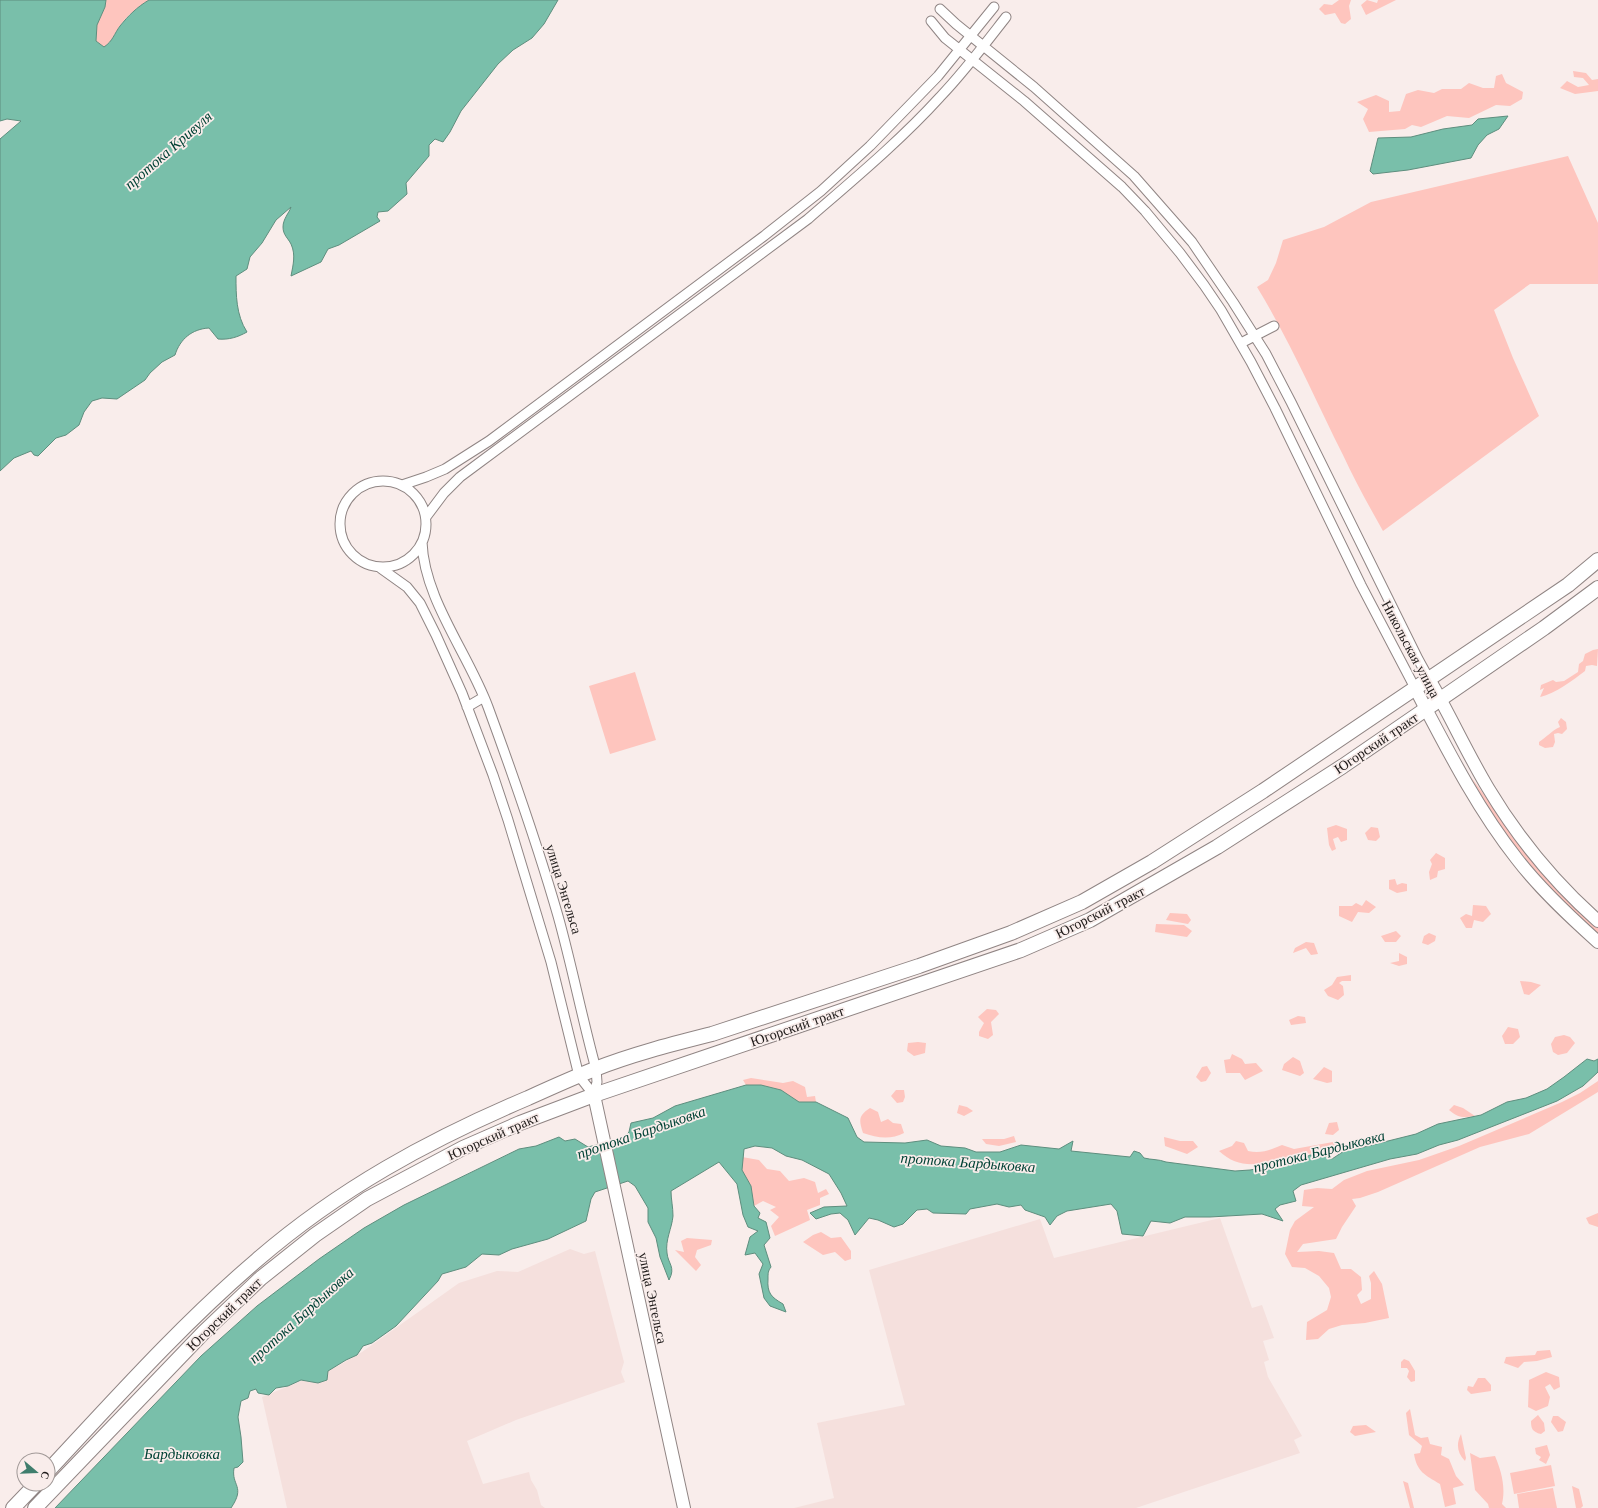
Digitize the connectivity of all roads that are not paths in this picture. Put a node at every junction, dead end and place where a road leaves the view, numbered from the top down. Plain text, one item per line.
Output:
1 (994, 7) dead end
2 (940, 9) dead end
3 (1006, 17) dead end
4 (931, 21) dead end
5 (971, 36) junction
6 (984, 46) junction
7 (960, 50) junction
8 (972, 60) junction
9 (1274, 326) dead end
10 (1255, 336) junction
11 (1241, 343) junction
12 (402, 485) junction
13 (426, 517) junction
14 (422, 542) junction
15 (1598, 560) edge
16 (379, 567) junction
17 (1598, 588) edge
18 (1430, 679) junction
19 (1415, 688) junction
20 (484, 697) junction
21 (1441, 699) junction
22 (467, 707) junction
23 (1426, 709) junction
24 (1598, 921) edge
25 (1598, 942) edge
26 (596, 1069) junction
27 (579, 1076) junction
28 (594, 1095) junction
29 (56, 1463) edge
30 (28, 1492) edge
31 (13, 1508) edge
32 (35, 1508) edge
33 (684, 1508) edge

1 - 5 street
2 - 5 street, Никольская улица
3 - 6 street
4 - 7 street, Никольская улица
5 - 6 street, Никольская улица
5 - 7 street
6 - 8 street
6 - 10 street, Никольская улица
7 - 8 street, Никольская улица
7 - 12 street
8 - 11 street, Никольская улица
8 - 13 street
9 - 10 street
10 - 11 street
10 - 18 street, Никольская улица
11 - 19 street, Никольская улица
12 - 13 street
12 - 16 street
13 - 14 street
14 - 16 street
14 - 20 street, улица Энгельса
15 - 18 main road, Югорский тракт
16 - 22 street, улица Энгельса
17 - 21 main road, Югорский тракт
18 - 19 main road, Югорский тракт
18 - 21 street, Никольская улица
19 - 23 street, Никольская улица
19 - 26 main road, Югорский тракт
20 - 22 street
20 - 26 street, улица Энгельса
21 - 23 main road, Югорский тракт
21 - 24 street, Никольская улица
22 - 27 street, улица Энгельса
23 - 25 street, Никольская улица
23 - 28 main road, Югорский тракт
26 - 27 main road, Югорский тракт
26 - 28 street, улица Энгельса
27 - 28 street, улица Энгельса
27 - 29 main road, Югорский тракт
28 - 32 main road, Югорский тракт
28 - 33 street, улица Энгельса
30 - 31 main road

